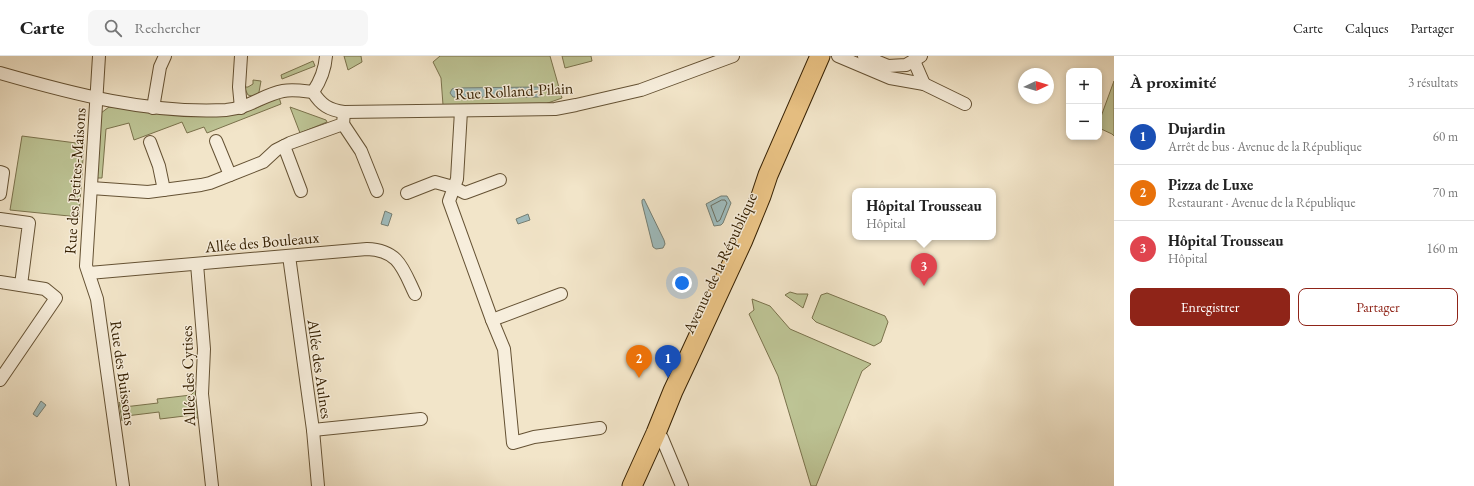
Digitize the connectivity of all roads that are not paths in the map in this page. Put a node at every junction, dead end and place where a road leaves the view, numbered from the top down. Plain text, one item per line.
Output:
1 (99, 56) edge
2 (165, 56) edge
3 (241, 56) edge
4 (326, 56) edge
5 (733, 56) edge
6 (820, 56) edge
7 (838, 56) edge
8 (864, 56) edge
9 (917, 58) edge
10 (0, 73) edge
11 (924, 84) junction
12 (313, 92) junction
13 (97, 98) junction
14 (965, 104) dead end
15 (153, 108) junction
16 (242, 108) junction
17 (461, 111) junction
18 (342, 116) junction
19 (216, 141) dead end
20 (150, 142) dead end
21 (284, 146) junction
22 (0, 172) edge
23 (230, 175) junction
24 (768, 175) junction
25 (500, 180) dead end
26 (453, 187) junction
27 (91, 188) junction
28 (164, 190) junction
29 (301, 191) dead end
30 (377, 191) dead end
31 (408, 193) dead end
32 (0, 194) edge
33 (0, 219) edge
34 (289, 256) junction
35 (197, 264) junction
36 (87, 269) junction
37 (0, 282) edge
38 (21, 285) junction
39 (415, 294) dead end
40 (561, 294) dead end
41 (492, 320) junction
42 (4, 368) edge
43 (0, 380) edge
44 (421, 419) dead end
45 (600, 428) dead end
46 (313, 430) junction
47 (656, 433) junction
48 (123, 486) edge
49 (212, 486) edge
50 (318, 486) edge
51 (618, 486) edge
52 (632, 486) edge
53 (682, 486) edge

1 - 13 street, Rue des Petites-Maisons
2 - 15 street
3 - 16 street
4 - 12 street
5 - 17 street, Rue Rolland-Pilain
6 - 24 main road, Avenue de la République
7 - 11 street
8 - 9 street
9 - 11 street
10 - 13 street
11 - 14 street
12 - 16 street
12 - 18 street
13 - 15 street
13 - 27 street, Rue des Petites-Maisons
15 - 16 street
17 - 18 street, Rue Rolland-Pilain
17 - 26 street
18 - 21 street
18 - 30 street
19 - 23 street
20 - 28 street
21 - 23 street
21 - 29 street
22 - 32 street
23 - 28 street
24 - 47 main road, Avenue de la République
24 - 51 main road, Avenue de la République
25 - 26 street
26 - 31 street
26 - 41 street
27 - 28 street
27 - 36 street, Rue des Petites-Maisons
33 - 38 street
34 - 35 street, Allée des Bouleaux
34 - 39 street, Allée des Bouleaux
34 - 46 street, Allée des Aulnes
35 - 36 street, Allée des Bouleaux
35 - 49 street, Allée des Cytises
36 - 48 street, Rue des Buissons
37 - 38 street
38 - 42 street
40 - 41 street
41 - 45 street
42 - 43 street
44 - 46 street
46 - 50 street, Allée des Aulnes
47 - 52 main road, Avenue de la République
47 - 53 street

